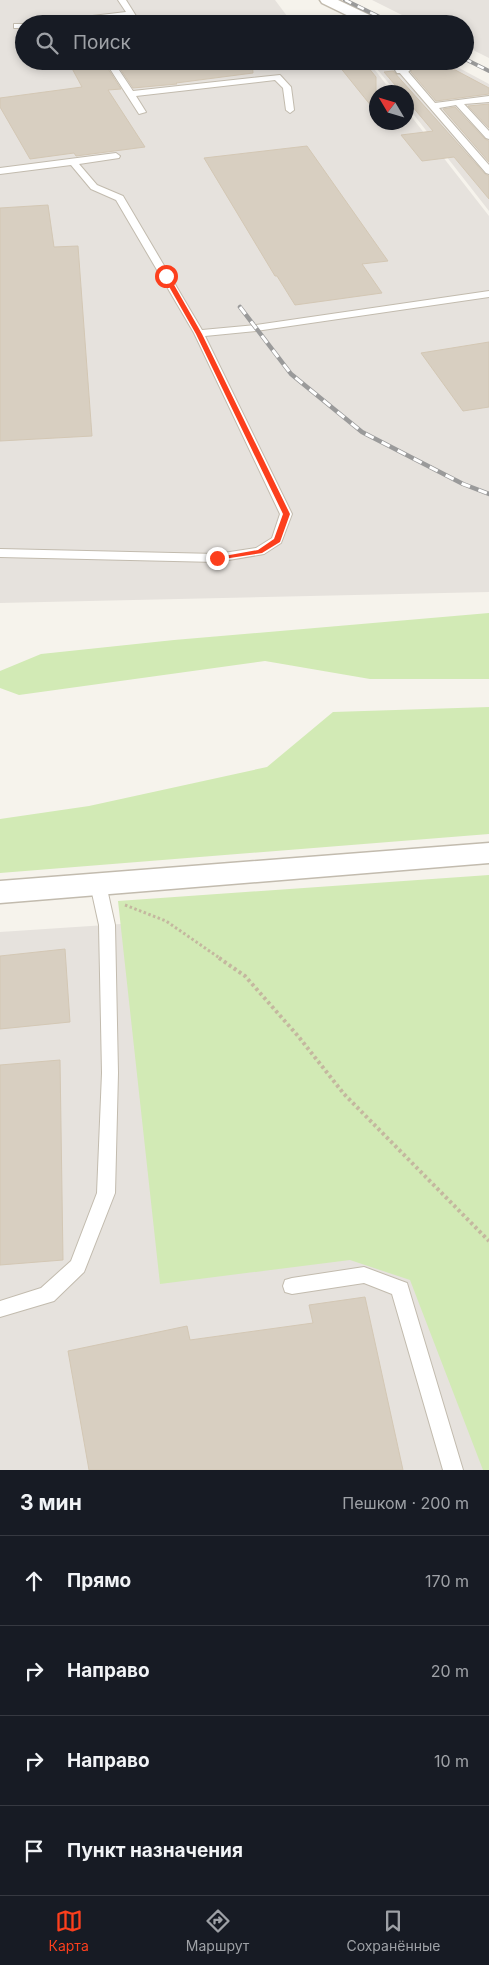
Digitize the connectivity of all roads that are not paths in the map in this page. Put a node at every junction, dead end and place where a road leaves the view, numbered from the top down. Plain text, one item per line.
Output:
1 (122, 0) edge
2 (327, 0) edge
3 (130, 14) joint
4 (124, 15) edge
5 (358, 15) edge
6 (115, 70) edge
7 (409, 70) edge
8 (130, 94) junction
9 (489, 99) edge
10 (458, 102) junction
11 (433, 106) junction
12 (290, 110) dead end
13 (142, 112) dead end
14 (489, 136) edge
15 (116, 156) dead end
16 (74, 162) junction
17 (0, 171) edge
18 (489, 171) edge
19 (489, 294) edge
20 (199, 334) junction
21 (0, 553) edge
22 (489, 853) edge
23 (99, 890) junction
24 (0, 892) edge
25 (292, 1286) dead end
26 (0, 1309) edge
27 (453, 1470) edge

1 - 3 lane
2 - 5 street
3 - 4 lane
6 - 8 lane
7 - 11 lane
8 - 12 lane
8 - 13 lane
9 - 10 lane
10 - 11 lane
10 - 14 lane
11 - 18 lane
15 - 16 lane
16 - 17 lane
16 - 20 lane
19 - 20 lane
20 - 21 lane
22 - 23 street
23 - 24 street
23 - 26 lane
25 - 27 lane

